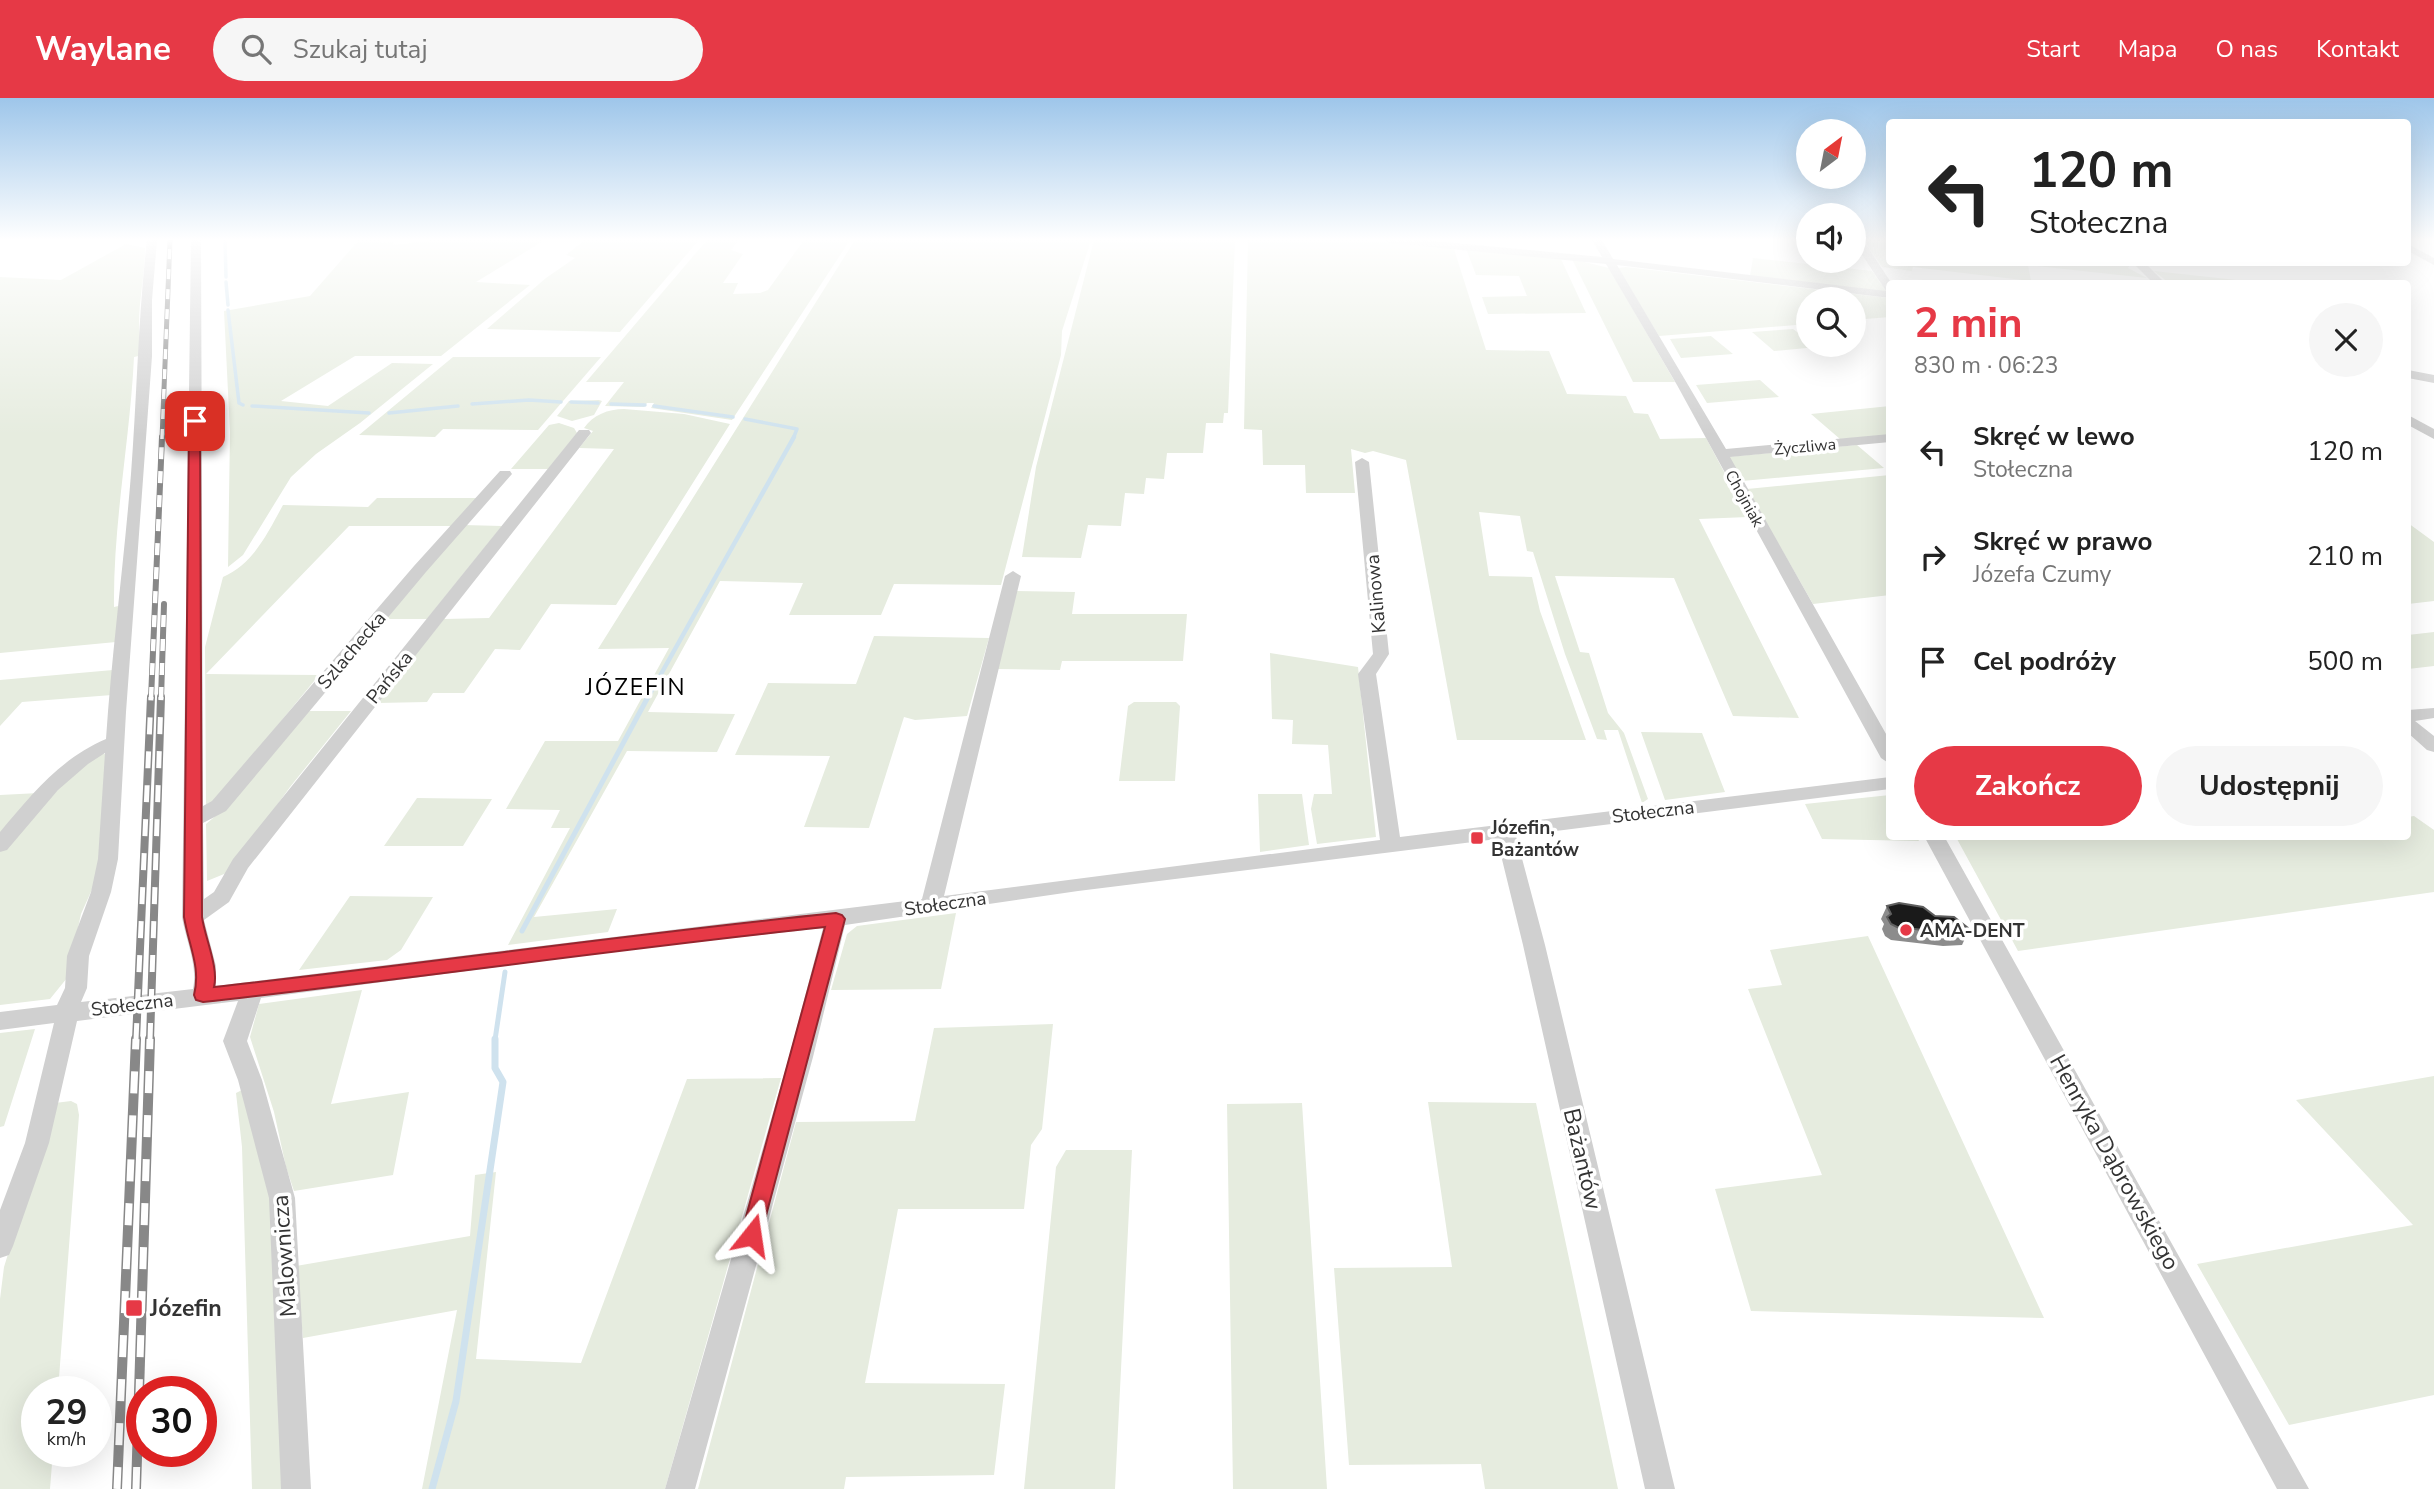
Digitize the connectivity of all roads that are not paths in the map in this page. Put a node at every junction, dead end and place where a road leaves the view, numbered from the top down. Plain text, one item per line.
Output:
1 (146, 305) edge
2 (196, 305) edge
3 (1635, 305) edge
4 (2411, 375) edge
5 (2434, 379) edge
6 (2411, 421) edge
7 (584, 433) dead end
8 (2434, 435) edge
9 (1886, 438) edge
10 (1721, 454) junction
11 (1362, 462) dead end
12 (505, 474) dead end
13 (1013, 576) dead end
14 (2434, 713) edge
15 (2411, 716) edge
16 (2411, 727) edge
17 (115, 742) junction
18 (2434, 746) edge
19 (1886, 751) edge
20 (1886, 783) edge
21 (193, 820) junction
22 (1504, 829) junction
23 (1936, 840) edge
24 (0, 845) edge
25 (1391, 845) junction
26 (931, 905) junction
27 (193, 917) junction
28 (836, 919) junction
29 (253, 990) junction
30 (203, 995) junction
31 (67, 1013) junction
32 (0, 1021) edge
33 (0, 1246) edge
34 (296, 1489) edge
35 (680, 1489) edge
36 (1660, 1489) edge
37 (2294, 1489) edge

1 - 17 street
2 - 21 street
3 - 10 street, Chojniak
4 - 5 street
6 - 8 street
7 - 27 street, Pańska
9 - 10 street, Życzliwa
10 - 19 street, Chojniak
11 - 25 street, Kalinowa
12 - 21 street, Szlachecka
13 - 26 street
14 - 15 street
16 - 18 street
17 - 24 street
17 - 31 street
20 - 22 street, Stołeczna
21 - 27 street
22 - 25 street, Stołeczna
22 - 36 street, Bażantów
23 - 37 street, Henryka Dąbrowskiego
25 - 26 street, Stołeczna
26 - 28 street, Stołeczna
27 - 30 street
28 - 29 street, Stołeczna
28 - 35 street
29 - 30 street, Stołeczna
29 - 34 street, Malownicza
30 - 31 street, Stołeczna
31 - 32 street, Stołeczna
31 - 33 street

